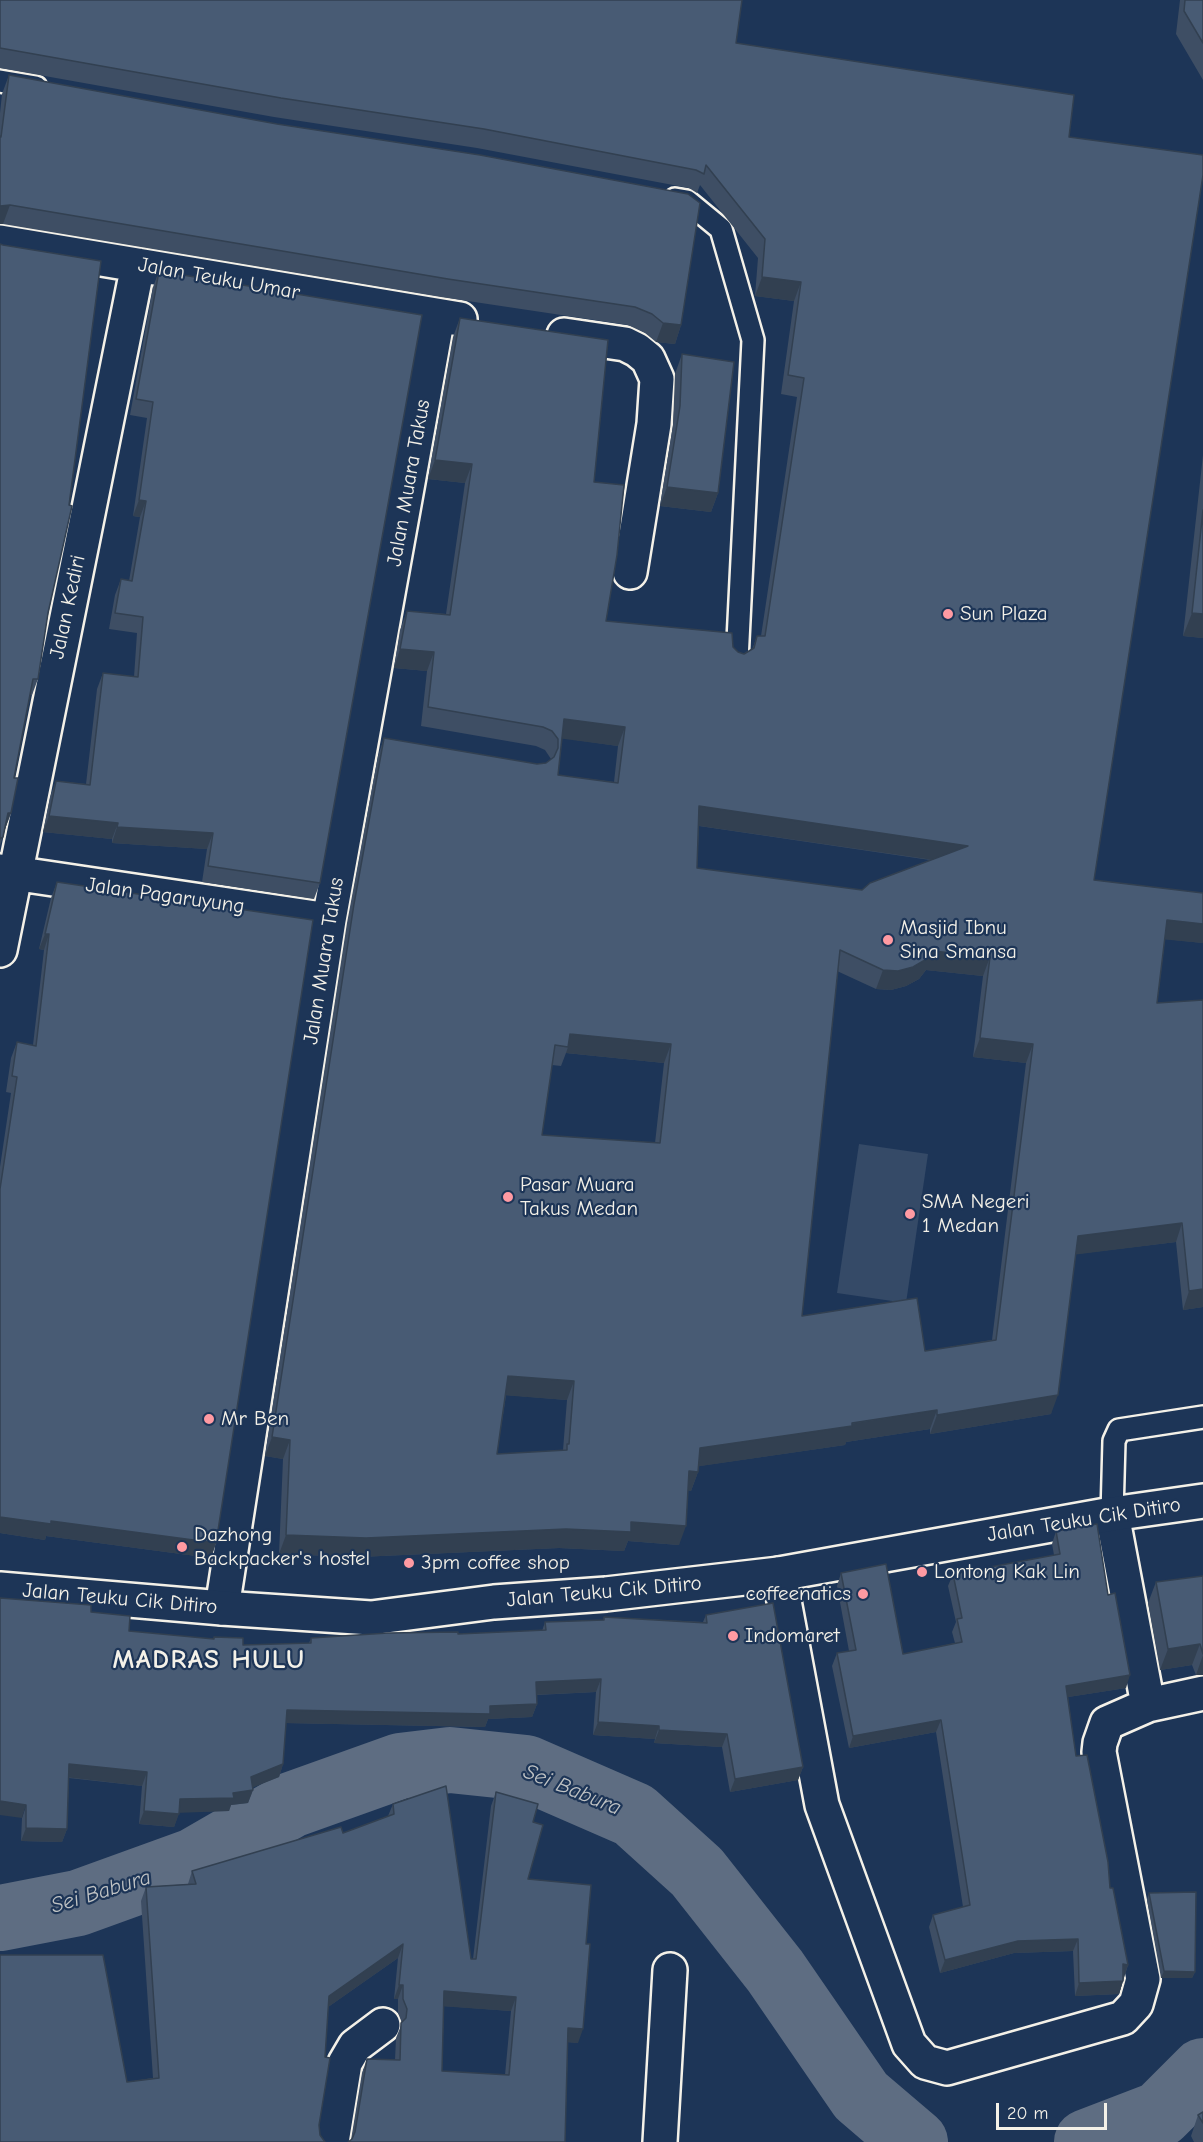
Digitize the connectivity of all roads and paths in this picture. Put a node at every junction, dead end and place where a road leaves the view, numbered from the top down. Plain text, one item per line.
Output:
1 (0, 81) edge
2 (57, 91) edge
3 (654, 195) edge
4 (0, 242) edge
5 (138, 265) junction
6 (438, 316) junction
7 (485, 323) edge
8 (531, 330) edge
9 (630, 572) dead end
10 (737, 660) edge
11 (7, 872) edge
12 (329, 920) junction
13 (0, 950) edge
14 (1203, 1417) edge
15 (1203, 1501) edge
16 (1112, 1514) junction
17 (779, 1574) junction
18 (0, 1589) edge
19 (222, 1608) junction
20 (1203, 1693) edge
21 (1148, 1705) junction
22 (670, 1970) dead end
23 (383, 2025) dead end
24 (332, 2142) edge
25 (660, 2142) edge

1 - 2 lane
3 - 10 lane
4 - 5 street, Jalan Teuku Umar
5 - 6 street, Jalan Teuku Umar
5 - 11 street, Jalan Kediri
6 - 7 street, Jalan Teuku Umar
6 - 12 street, Jalan Muara Takus
8 - 9 street
11 - 12 street, Jalan Pagaruyung
11 - 13 street, Jalan Kediri
12 - 19 street, Jalan Muara Takus
14 - 16 lane
15 - 16 street, Jalan Teuku Cik Ditiro
16 - 17 street, Jalan Teuku Cik Ditiro
16 - 21 street
17 - 19 street, Jalan Teuku Cik Ditiro
17 - 21 street
18 - 19 street, Jalan Teuku Cik Ditiro
20 - 21 street
22 - 25 street
23 - 24 street

